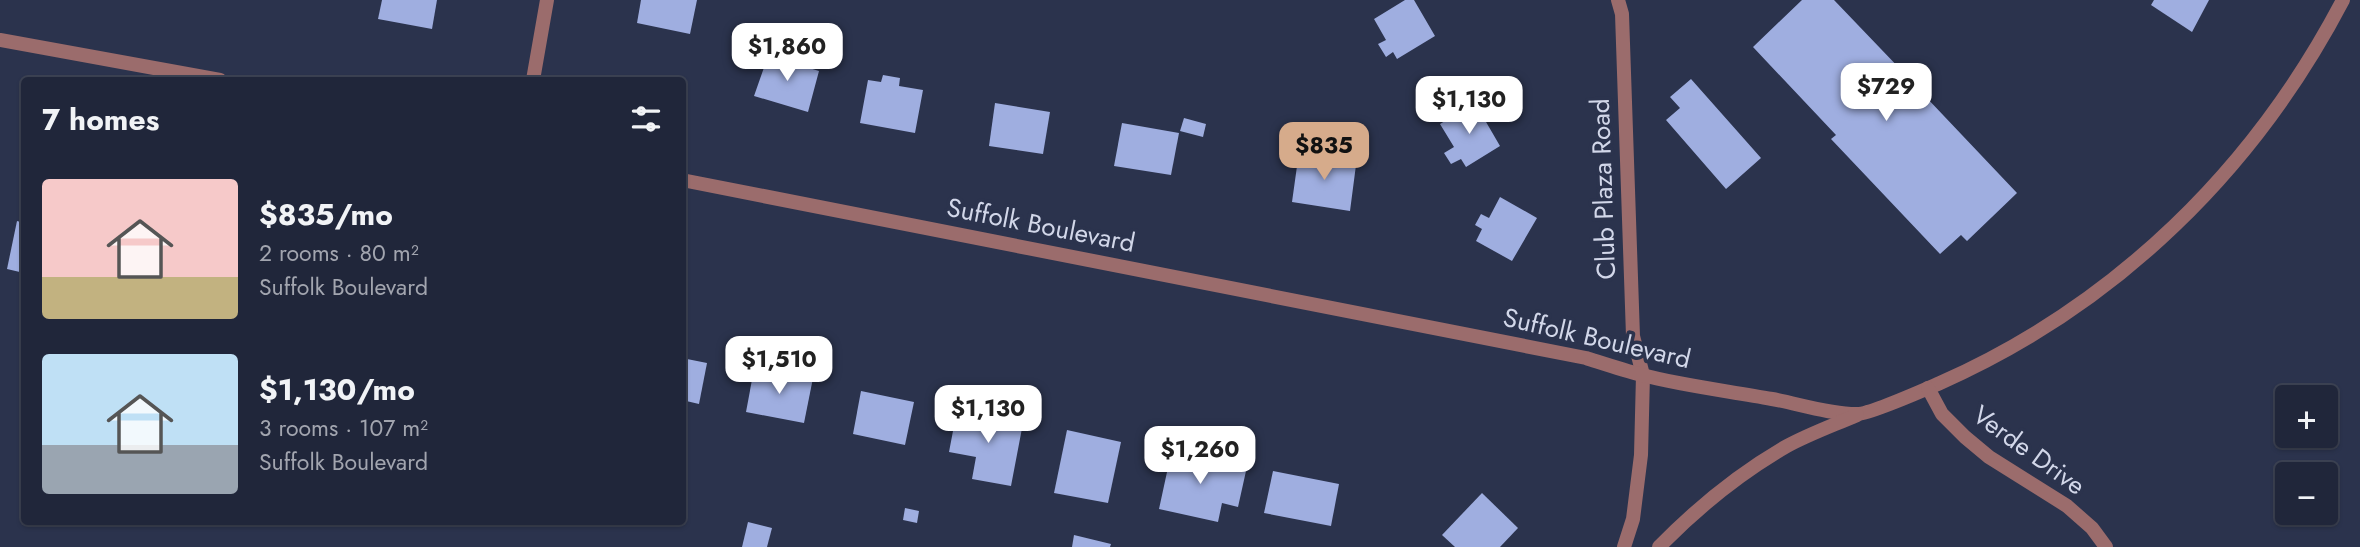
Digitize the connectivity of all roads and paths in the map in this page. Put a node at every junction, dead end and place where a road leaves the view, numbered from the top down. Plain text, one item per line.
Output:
1 (547, 0) edge
2 (1618, 0) edge
3 (2343, 0) edge
4 (0, 40) edge
5 (204, 77) edge
6 (534, 77) edge
7 (686, 181) edge
8 (1643, 375) junction
9 (1928, 388) junction
10 (1858, 415) junction
11 (1624, 547) edge
12 (1659, 547) edge
13 (2106, 547) edge

1 - 6 street
2 - 8 street, Club Plaza Road
3 - 9 street
4 - 5 street
7 - 8 street, Suffolk Boulevard
8 - 10 street, Suffolk Boulevard
8 - 11 street, Club Plaza Road
9 - 10 street
9 - 13 street, Verde Drive
10 - 12 street

